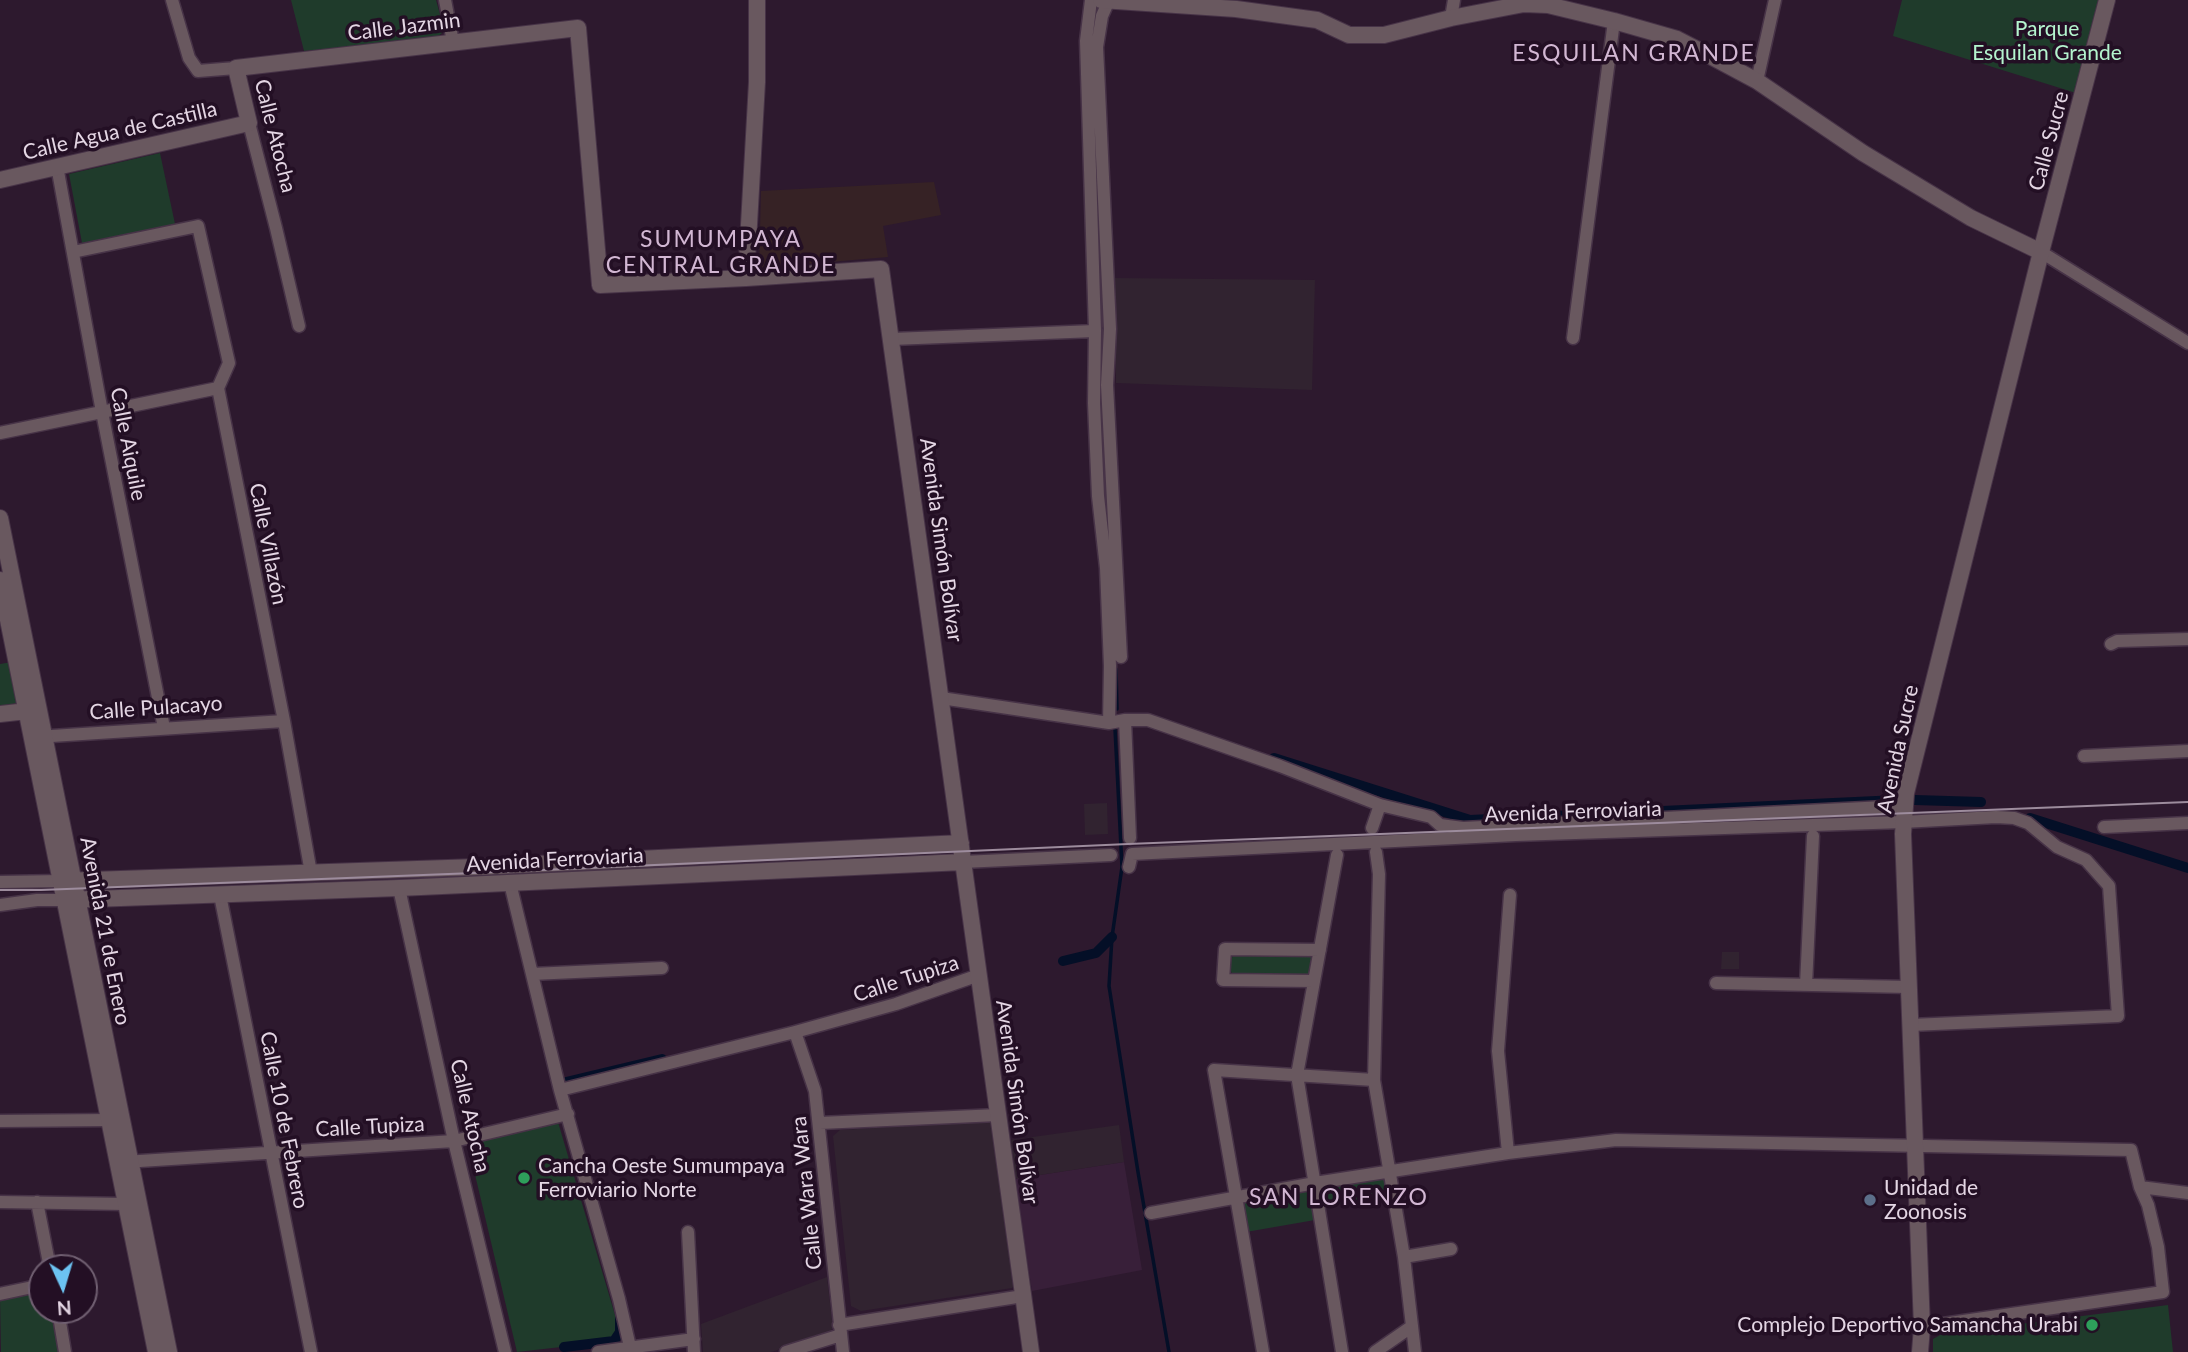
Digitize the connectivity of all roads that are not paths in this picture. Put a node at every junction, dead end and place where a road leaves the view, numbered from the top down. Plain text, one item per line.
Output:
1 (172, 0) edge
2 (444, 0) edge
3 (757, 0) edge
4 (1091, 0) edge
5 (1454, 0) edge
6 (1774, 0) edge
7 (2107, 0) edge
8 (1105, 1) edge
9 (1451, 18) junction
10 (1614, 21) junction
11 (578, 28) joint
12 (453, 42) junction
13 (236, 68) junction
14 (1757, 81) junction
15 (249, 123) junction
16 (57, 166) junction
17 (0, 180) edge
18 (73, 252) junction
19 (2041, 252) junction
20 (746, 278) junction
21 (299, 326) dead end
22 (1095, 331) junction
23 (1573, 338) dead end
24 (892, 339) junction
25 (2188, 343) edge
26 (218, 388) junction
27 (102, 412) junction
28 (0, 433) edge
29 (0, 518) edge
30 (4, 577) edge
31 (2188, 639) edge
32 (2112, 644) dead end
33 (1121, 657) dead end
34 (941, 698) junction
35 (32, 710) junction
36 (0, 715) edge
37 (1125, 720) junction
38 (284, 721) junction
39 (1109, 723) junction
40 (164, 728) junction
41 (38, 736) junction
42 (2188, 751) edge
43 (2084, 756) dead end
44 (1380, 806) junction
45 (1904, 814) junction
46 (2188, 823) edge
47 (2104, 827) dead end
48 (1372, 828) dead end
49 (1813, 836) dead end
50 (1130, 838) dead end
51 (961, 843) junction
52 (1376, 852) dead end
53 (1111, 855) dead end
54 (1337, 855) dead end
55 (963, 862) junction
56 (1129, 867) dead end
57 (311, 873) junction
58 (67, 881) junction
59 (0, 882) edge
60 (510, 883) junction
61 (398, 888) junction
62 (220, 895) junction
63 (1510, 895) dead end
64 (71, 900) junction
65 (0, 905) edge
66 (1320, 950) junction
67 (662, 968) dead end
68 (531, 974) junction
69 (979, 975) junction
70 (1314, 981) junction
71 (1716, 983) dead end
72 (1805, 985) junction
73 (1909, 987) junction
74 (1911, 1025) junction
75 (795, 1032) junction
76 (1297, 1075) junction
77 (1374, 1080) junction
78 (560, 1090) junction
79 (568, 1114) junction
80 (998, 1115) junction
81 (109, 1120) junction
82 (0, 1121) edge
83 (820, 1123) junction
84 (454, 1141) junction
85 (1913, 1145) junction
86 (271, 1152) junction
87 (1508, 1153) junction
88 (124, 1162) junction
89 (1389, 1172) junction
90 (1315, 1183) junction
91 (2140, 1187) junction
92 (2188, 1193) edge
93 (1236, 1198) junction
94 (0, 1202) edge
95 (37, 1202) junction
96 (126, 1204) junction
97 (1151, 1213) dead end
98 (688, 1232) dead end
99 (1451, 1249) dead end
100 (47, 1254) edge
101 (1404, 1257) junction
102 (28, 1288) edge
103 (0, 1294) edge
104 (1023, 1296) junction
105 (60, 1324) edge
106 (1410, 1327) junction
107 (1922, 1327) junction
108 (840, 1330) junction
109 (694, 1345) edge
110 (630, 1347) junction
111 (65, 1352) edge
112 (156, 1352) edge
113 (169, 1352) edge
114 (311, 1352) edge
115 (505, 1352) edge
116 (598, 1352) edge
117 (786, 1352) edge
118 (843, 1352) edge
119 (1031, 1352) edge
120 (1263, 1352) edge
121 (1342, 1352) edge
122 (1375, 1352) edge
123 (1415, 1352) edge
124 (1920, 1352) edge

1 - 13 street, Calle Atocha
2 - 12 street
3 - 20 street
4 - 22 street
5 - 9 street
6 - 14 street
7 - 19 street, Calle Sucre
8 - 9 street
8 - 33 street
9 - 10 street
10 - 14 street
10 - 23 street
11 - 12 street, Calle Jazmin
11 - 20 street, Avenida Simón Bolívar
12 - 13 street, Calle Jazmin
13 - 15 street, Calle Atocha
14 - 19 street
15 - 16 street, Calle Agua de Castilla
15 - 21 street, Calle Atocha
16 - 17 street, Calle Agua de Castilla
16 - 18 street, Calle Aiquile
18 - 26 street, Calle Villazón
18 - 27 street, Calle Aiquile
19 - 25 street
19 - 45 street, Avenida Sucre
20 - 24 street, Avenida Simón Bolívar
22 - 24 street
22 - 39 street
24 - 34 street, Avenida Simón Bolívar
26 - 27 street
26 - 38 street, Calle Villazón
27 - 28 street
27 - 40 street, Calle Aiquile
29 - 30 street, Avenida 21 de Enero
30 - 35 street, Avenida 21 de Enero
31 - 32 street
34 - 39 street, Avenida Ferroviaria
34 - 51 street, Avenida Simón Bolívar
35 - 36 street
35 - 41 street, Avenida 21 de Enero
37 - 39 street, Avenida Ferroviaria
37 - 44 street, Avenida Ferroviaria
37 - 50 street
38 - 40 street, Calle Pulacayo
38 - 57 street, Calle Villazón
40 - 41 street, Calle Pulacayo
41 - 58 street, Avenida 21 de Enero
42 - 43 street
44 - 45 street, Avenida Ferroviaria
44 - 48 street
45 - 56 street, Avenida Ferroviaria
45 - 73 street, Avenida Sucre
45 - 74 street, Avenida Ferroviaria
46 - 47 street
49 - 72 street
51 - 55 street, Avenida Simón Bolívar
51 - 57 street, Avenida Ferroviaria
52 - 77 street
53 - 55 street, Avenida Ferroviaria
54 - 66 street
55 - 60 street, Avenida Ferroviaria
55 - 69 street, Avenida Simón Bolívar
57 - 58 street, Avenida Ferroviaria
58 - 59 street, Avenida Ferroviaria
58 - 64 street, Avenida 21 de Enero
60 - 61 street, Avenida Ferroviaria
60 - 68 street
61 - 62 street, Avenida Ferroviaria
61 - 84 street, Calle Atocha
62 - 64 street, Avenida Ferroviaria
62 - 86 street, Calle 10 de Febrero
63 - 87 street
64 - 65 street, Avenida Ferroviaria
64 - 81 street, Avenida 21 de Enero
64 - 88 street, Avenida 21 de Enero
66 - 70 street
66 - 70 street
67 - 68 street
68 - 78 street
69 - 75 street, Calle Tupiza
69 - 80 street, Avenida Simón Bolívar
70 - 76 street
71 - 72 street
72 - 73 street
73 - 74 street, Avenida Sucre
74 - 85 street, Avenida Sucre
75 - 78 street, Calle Tupiza
75 - 83 street, Calle Wara Wara
76 - 77 street
76 - 90 street
76 - 93 street
77 - 89 street
78 - 79 street
79 - 84 street, Calle Tupiza
79 - 110 street
80 - 83 street
80 - 104 street, Avenida Simón Bolívar
81 - 82 street
81 - 88 street, Avenida 21 de Enero
83 - 108 street, Calle Wara Wara
84 - 86 street, Calle Tupiza
84 - 115 street, Calle Atocha
85 - 87 street
85 - 91 street
85 - 107 street, Avenida Sucre
86 - 88 street, Calle Tupiza
86 - 114 street, Calle 10 de Febrero
87 - 89 street
88 - 96 street, Avenida 21 de Enero
88 - 113 street, Avenida 21 de Enero
89 - 90 street
89 - 101 street
90 - 93 street
90 - 121 street
91 - 92 street
91 - 107 street
93 - 97 street
93 - 120 street
94 - 95 street
95 - 96 street
95 - 100 street
96 - 112 street, Avenida 21 de Enero
98 - 109 street
99 - 101 street
101 - 106 street
102 - 103 street
104 - 108 street
104 - 119 street, Avenida Simón Bolívar
105 - 111 street
106 - 122 street
106 - 123 street
107 - 124 street, Avenida Sucre
108 - 117 street
108 - 118 street, Calle Wara Wara
109 - 110 street
110 - 116 street

